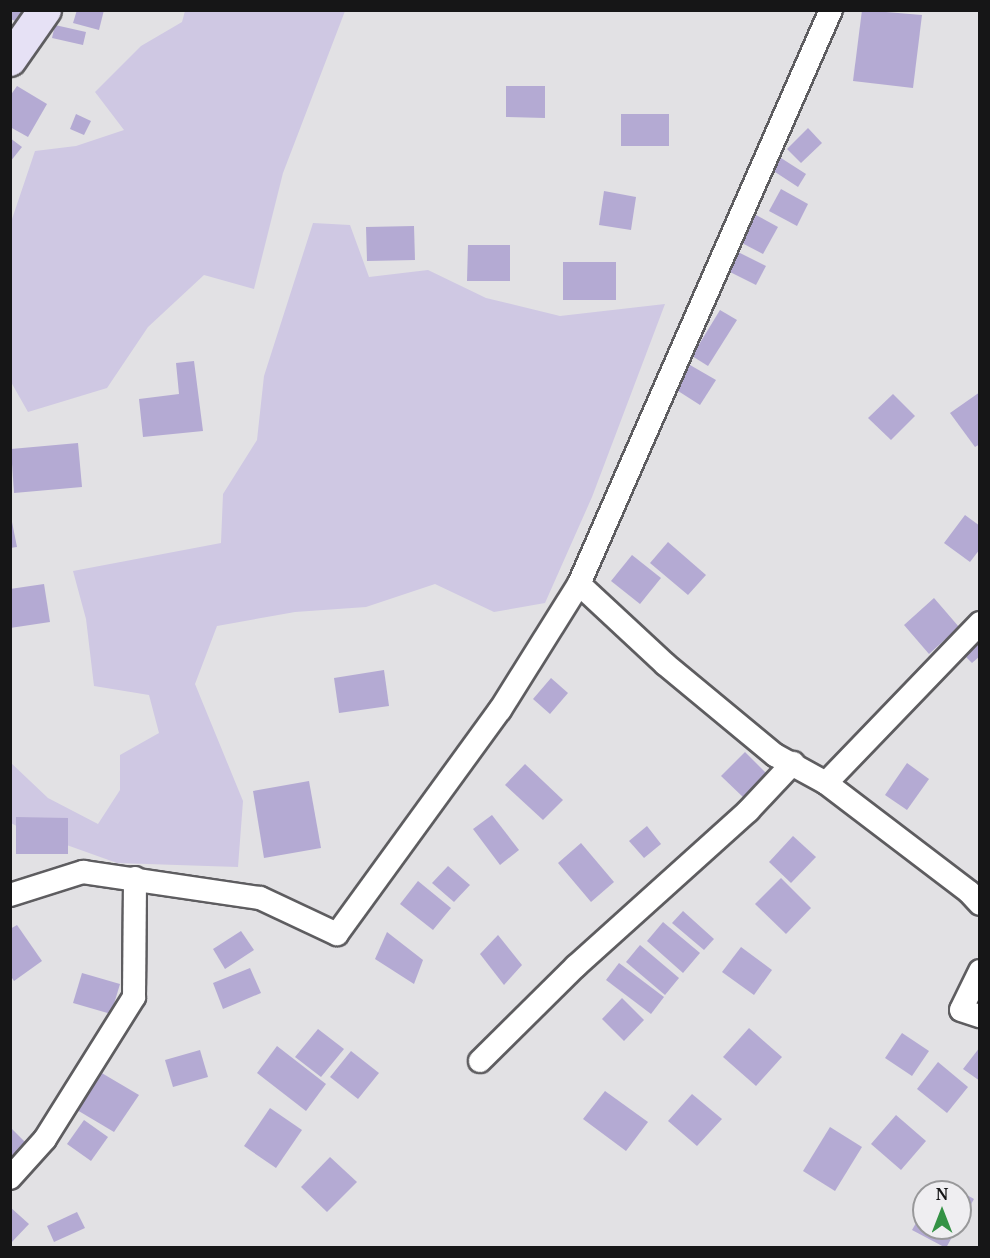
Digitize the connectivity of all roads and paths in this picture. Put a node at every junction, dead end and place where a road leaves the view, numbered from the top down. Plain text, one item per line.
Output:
1 (45, 10) edge
2 (831, 10) edge
3 (10, 60) edge
4 (579, 584) junction
5 (980, 623) edge
6 (793, 763) junction
7 (826, 783) junction
8 (135, 878) junction
9 (10, 895) edge
10 (980, 904) edge
11 (980, 971) edge
12 (980, 1016) edge
13 (480, 1061) dead end
14 (10, 1178) edge

1 - 3 street
2 - 4 street
4 - 6 street
4 - 8 street
5 - 7 street
6 - 7 street
6 - 13 street
7 - 10 street
8 - 9 street
8 - 14 street
11 - 12 street

